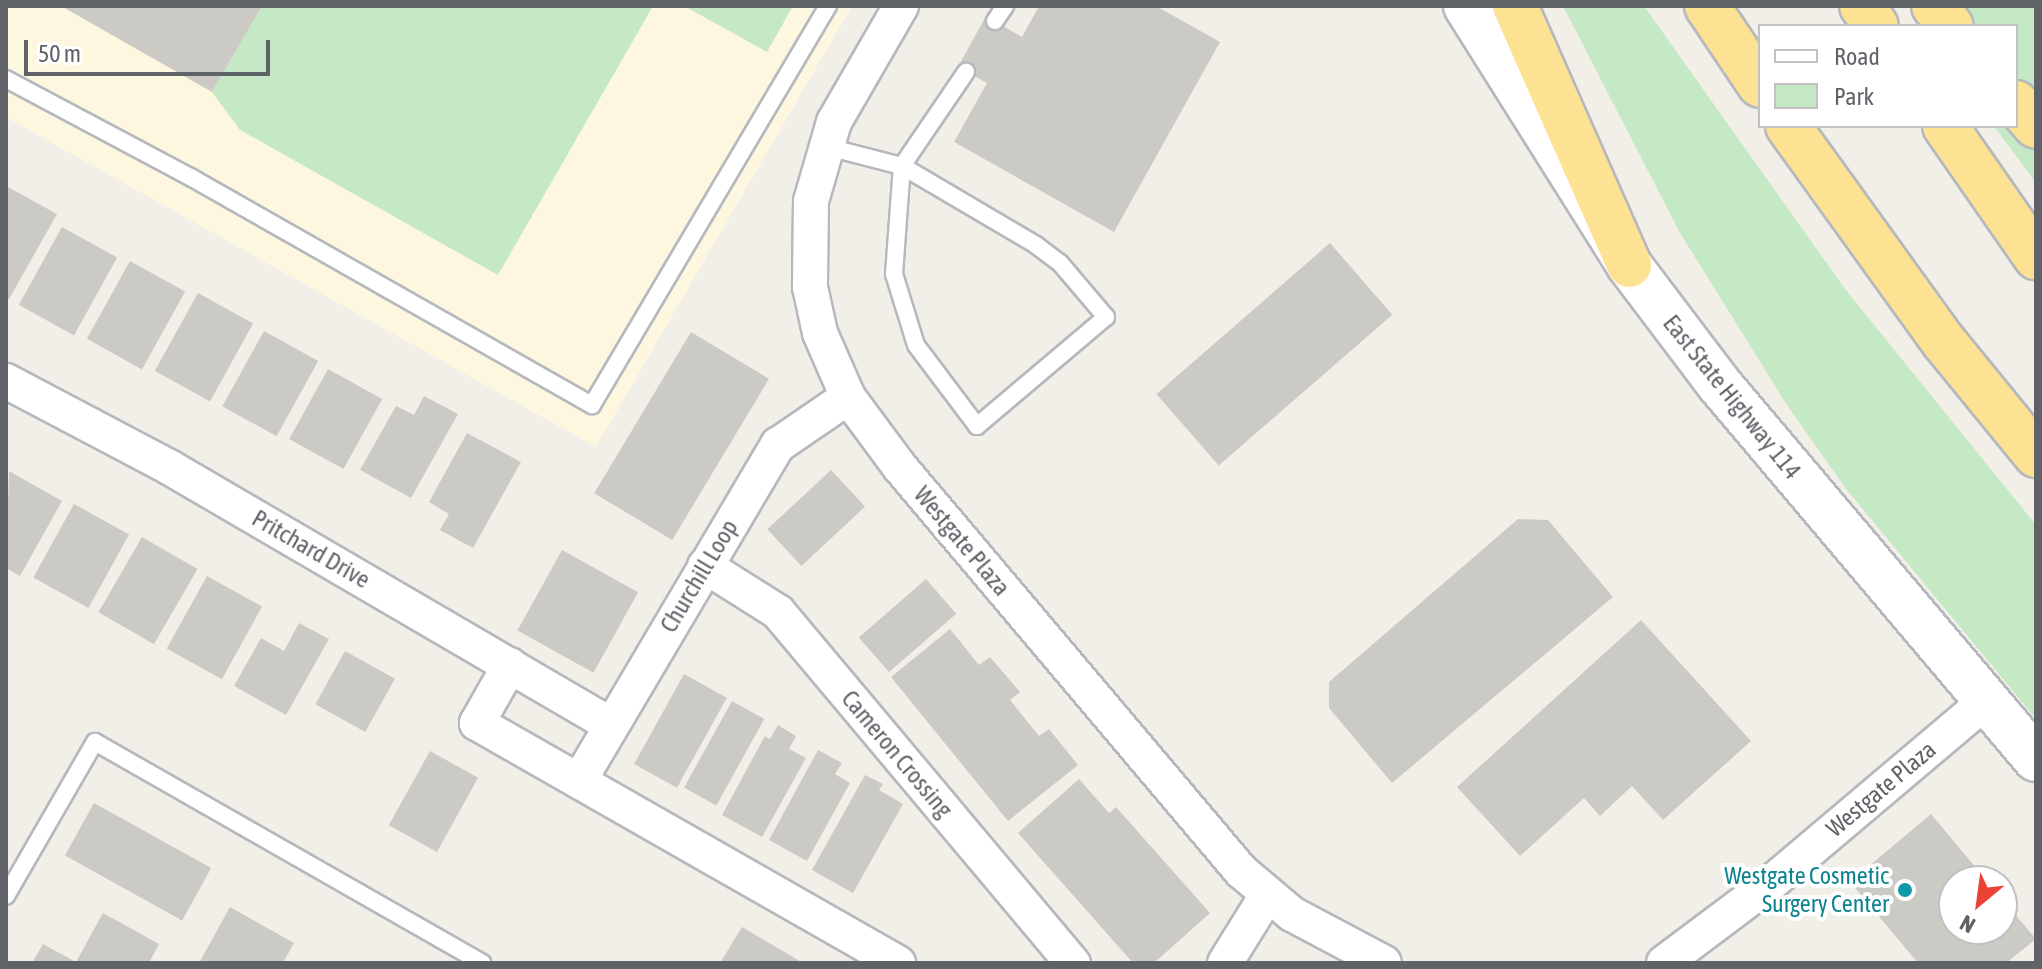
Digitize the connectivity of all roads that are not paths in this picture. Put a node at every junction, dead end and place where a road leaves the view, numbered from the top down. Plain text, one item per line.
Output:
1 (828, 6) edge
2 (901, 6) edge
3 (1005, 6) edge
4 (1466, 6) edge
5 (1515, 6) edge
6 (1707, 6) edge
7 (1862, 6) edge
8 (1934, 6) edge
9 (995, 21) dead end
10 (1875, 24) edge
11 (1949, 24) edge
12 (966, 72) dead end
13 (6, 79) edge
14 (1758, 82) edge
15 (2018, 105) edge
16 (2036, 126) edge
17 (1789, 128) edge
18 (1946, 128) edge
19 (824, 146) junction
20 (902, 166) junction
21 (2036, 257) edge
22 (1629, 265) junction
23 (6, 381) edge
24 (848, 397) junction
25 (2036, 455) edge
26 (705, 566) junction
27 (510, 665) junction
28 (1984, 703) junction
29 (611, 725) junction
30 (2036, 759) edge
31 (579, 781) junction
32 (6, 896) edge
33 (1266, 897) junction
34 (482, 963) edge
35 (898, 963) edge
36 (1073, 963) edge
37 (1225, 963) edge
38 (1384, 963) edge
39 (1664, 963) edge

1 - 13 lane
2 - 19 street, Westgate Plaza
3 - 9 lane
4 - 22 main road, East State Highway 114
5 - 22 highway
6 - 14 highway
7 - 10 highway
8 - 11 highway
12 - 20 lane
15 - 16 highway
17 - 25 highway
18 - 21 highway
19 - 20 lane
19 - 24 street, Westgate Plaza
20 - 20 lane
22 - 28 main road, East State Highway 114
23 - 27 street, Pritchard Drive
24 - 26 street, Churchill Loop
24 - 33 street, Westgate Plaza
26 - 29 street, Churchill Loop
26 - 36 street, Cameron Crossing
27 - 29 street, Pritchard Drive
27 - 31 street
28 - 30 main road, East State Highway 114
28 - 39 street, Westgate Plaza
29 - 31 street, Churchill Loop
31 - 35 street
32 - 34 lane
33 - 37 street
33 - 38 street, Westgate Plaza

